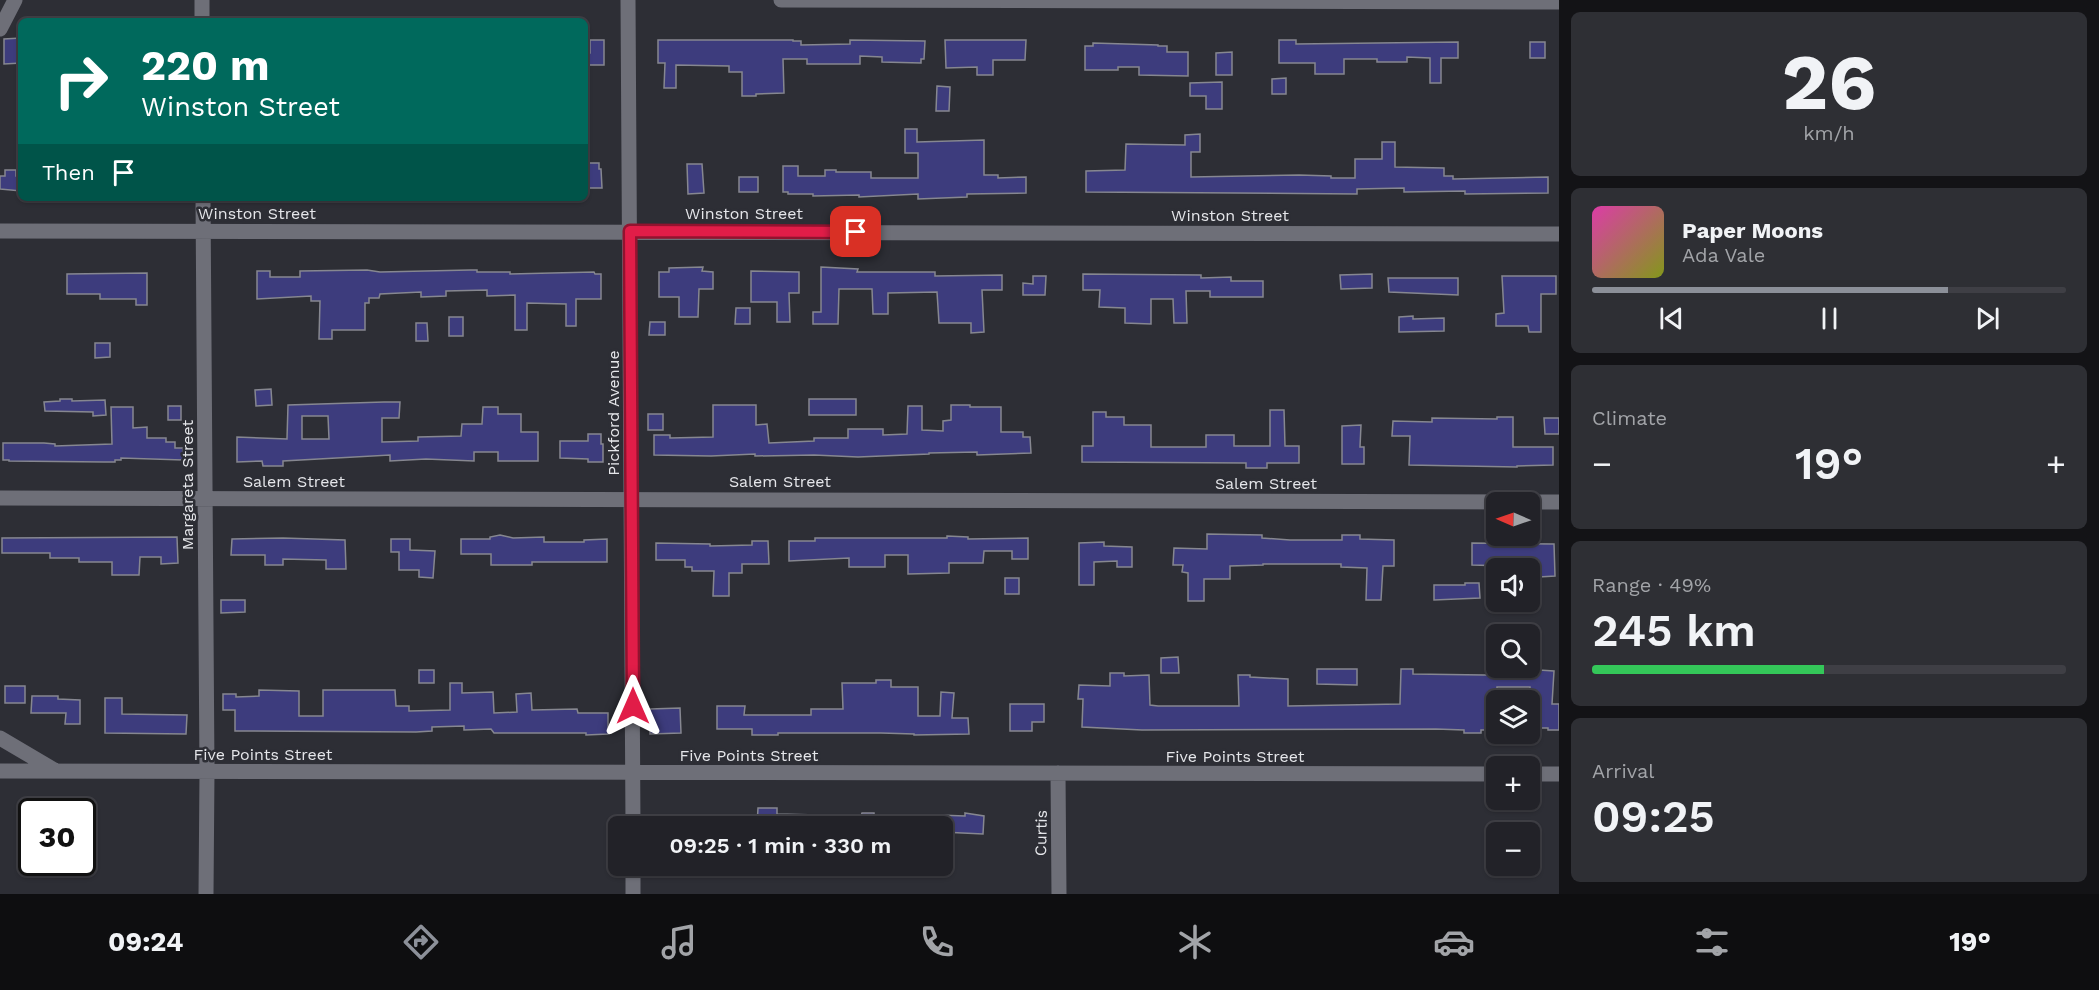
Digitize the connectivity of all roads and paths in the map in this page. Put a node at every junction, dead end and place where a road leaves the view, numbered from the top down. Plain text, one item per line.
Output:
1 (15, 0) edge
2 (202, 0) edge
3 (628, 0) edge
4 (781, 0) edge
5 (1051, 0) edge
6 (1559, 2) edge
7 (202, 18) edge
8 (0, 29) edge
9 (203, 201) edge
10 (0, 231) edge
11 (204, 231) junction
12 (630, 231) junction
13 (1559, 234) edge
14 (0, 498) edge
15 (206, 498) junction
16 (632, 499) junction
17 (1559, 502) edge
18 (0, 738) edge
19 (0, 771) edge
20 (56, 771) junction
21 (207, 772) junction
22 (633, 773) junction
23 (1058, 773) junction
24 (1486, 774) edge
25 (1540, 774) edge
26 (1559, 774) edge
27 (633, 816) edge
28 (633, 876) edge
29 (206, 894) edge
30 (633, 894) edge
31 (1059, 894) edge

1 - 8 street
2 - 7 street
3 - 12 street, Pickford Avenue
4 - 5 street
5 - 6 street
9 - 11 street, Margareta Street
10 - 11 street, Winston Street
11 - 12 street, Winston Street
11 - 15 street, Margareta Street
12 - 13 street, Winston Street
12 - 16 street, Pickford Avenue
14 - 15 street, Salem Street
15 - 16 street, Salem Street
15 - 21 street, Margareta Street
16 - 17 street, Salem Street
16 - 22 street, Pickford Avenue
18 - 20 street
19 - 20 street, Five Points Street
20 - 21 street, Five Points Street
21 - 22 street, Five Points Street
21 - 29 street, Margareta Street
22 - 23 street, Five Points Street
22 - 27 street, Pickford Avenue
23 - 24 street, Five Points Street
23 - 31 street, Curtis
25 - 26 street
28 - 30 street

